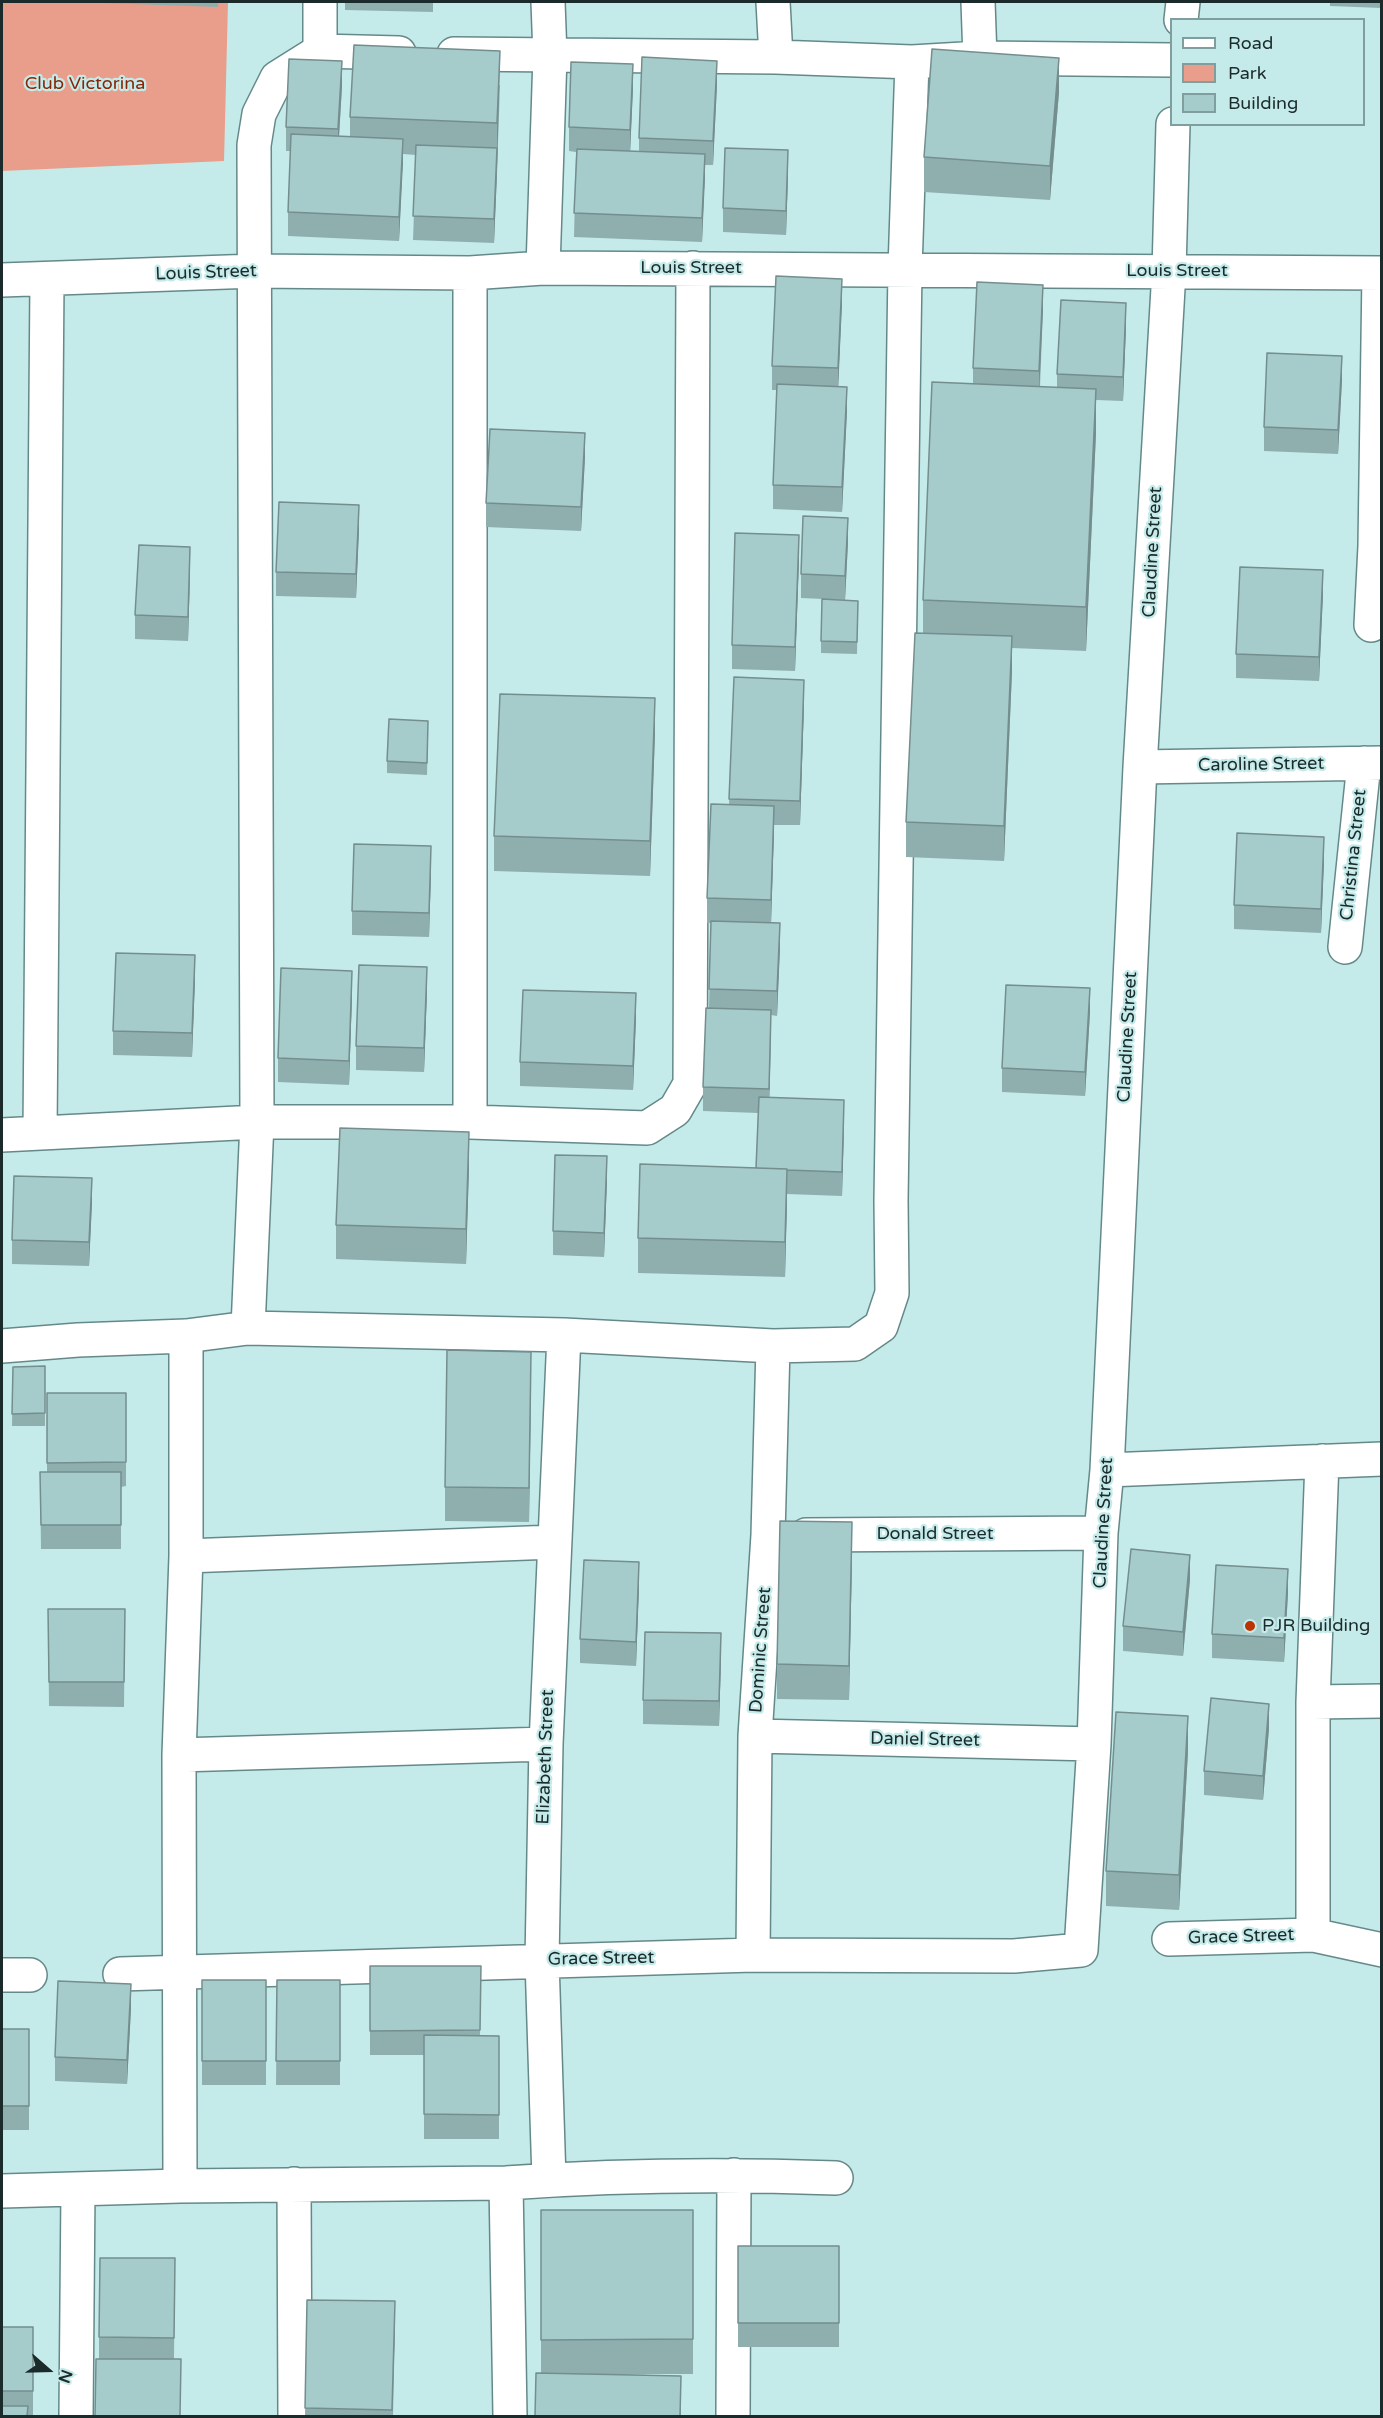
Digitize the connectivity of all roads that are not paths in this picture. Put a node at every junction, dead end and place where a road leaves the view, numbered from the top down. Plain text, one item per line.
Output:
1 (320, 2) edge
2 (548, 2) edge
3 (773, 2) edge
4 (978, 2) edge
5 (1183, 2) edge
6 (1181, 18) edge
7 (320, 51) junction
8 (550, 56) junction
9 (776, 57) junction
10 (980, 58) junction
11 (1170, 60) edge
12 (912, 62) junction
13 (1173, 126) edge
14 (543, 268) junction
15 (693, 268) junction
16 (905, 269) junction
17 (255, 271) junction
18 (1169, 271) junction
19 (470, 273) junction
20 (1380, 273) edge
21 (2, 280) edge
22 (47, 280) junction
23 (1378, 545) edge
24 (1371, 625) dead end
25 (1373, 763) edge
26 (1140, 767) junction
27 (1345, 947) dead end
28 (257, 1122) junction
29 (470, 1122) junction
30 (40, 1132) junction
31 (2, 1134) edge
32 (248, 1328) junction
33 (564, 1335) junction
34 (186, 1336) junction
35 (2, 1346) edge
36 (773, 1346) junction
37 (1382, 1459) edge
38 (1322, 1461) junction
39 (1107, 1470) junction
40 (1101, 1533) junction
41 (768, 1535) junction
42 (554, 1542) junction
43 (186, 1556) junction
44 (1382, 1701) edge
45 (1313, 1702) junction
46 (755, 1736) junction
47 (546, 1744) junction
48 (1094, 1744) junction
49 (179, 1755) junction
50 (1313, 1935) junction
51 (1169, 1939) dead end
52 (1081, 1950) joint
53 (1382, 1950) edge
54 (753, 1955) junction
55 (542, 1960) junction
56 (179, 1973) junction
57 (120, 1974) dead end
58 (734, 2175) junction
59 (836, 2178) dead end
60 (549, 2180) junction
61 (506, 2183) junction
62 (294, 2184) junction
63 (180, 2186) junction
64 (78, 2189) junction
65 (2, 2191) edge
66 (76, 2416) edge
67 (296, 2416) edge
68 (510, 2416) edge
69 (733, 2416) edge

1 - 7 street
2 - 8 street
3 - 9 street
4 - 10 street
5 - 6 street
7 - 8 street
7 - 17 street
8 - 9 street
8 - 14 street
9 - 12 street
10 - 11 street
10 - 12 street
12 - 16 street
13 - 18 street, Claudine Street
14 - 15 street, Louis Street
14 - 19 street, Louis Street
15 - 16 street, Louis Street
15 - 29 street
16 - 18 street, Louis Street
16 - 36 street
17 - 19 street, Louis Street
17 - 22 street, Louis Street
17 - 28 street
18 - 20 street, Louis Street
18 - 26 street, Claudine Street
19 - 29 street
20 - 23 street
21 - 22 street, Louis Street
22 - 30 street
23 - 24 street
25 - 26 street, Caroline Street
25 - 27 street, Christina Street
26 - 39 street, Claudine Street
28 - 29 street
28 - 30 street
28 - 32 street
30 - 31 street
32 - 33 street
32 - 34 street
33 - 36 street
33 - 42 street, Elizabeth Street
34 - 35 street
34 - 43 street
36 - 41 street, Dominic Street
37 - 38 street
38 - 39 street
38 - 45 street
39 - 40 street, Claudine Street
40 - 41 street, Donald Street
40 - 48 street, Claudine Street
41 - 46 street, Dominic Street
42 - 43 street
42 - 47 street, Elizabeth Street
43 - 49 street
44 - 45 street
45 - 50 street
46 - 48 street, Daniel Street
46 - 54 street, Dominic Street
47 - 49 street
47 - 55 street, Elizabeth Street
48 - 52 street, Claudine Street
49 - 56 street
50 - 51 street, Grace Street
50 - 53 street, Grace Street
52 - 54 street, Grace Street
54 - 55 street, Grace Street
55 - 56 street, Grace Street
55 - 60 street, Elizabeth Street
56 - 57 street, Grace Street
56 - 63 street
58 - 59 street
58 - 60 street
58 - 69 street
60 - 61 street
61 - 62 street
61 - 68 street
62 - 63 street
62 - 67 street
63 - 64 street
64 - 65 street
64 - 66 street

